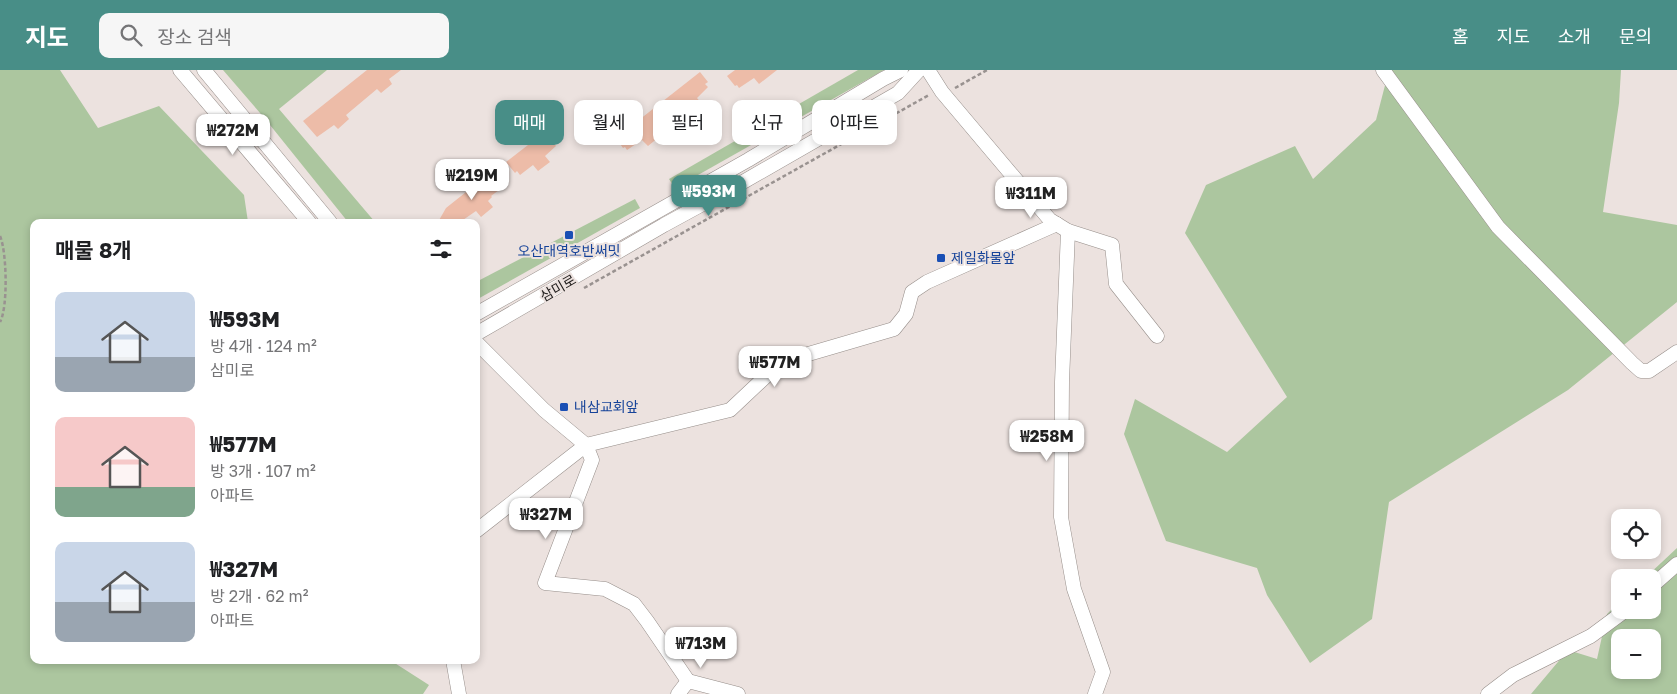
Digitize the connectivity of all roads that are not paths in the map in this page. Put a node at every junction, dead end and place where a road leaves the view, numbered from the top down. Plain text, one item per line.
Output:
1 (180, 70) edge
2 (204, 70) edge
3 (901, 70) edge
4 (919, 70) edge
5 (928, 70) edge
6 (1383, 70) edge
7 (306, 219) edge
8 (328, 219) edge
9 (1062, 227) junction
10 (480, 312) edge
11 (480, 332) edge
12 (1157, 336) dead end
13 (480, 346) edge
14 (1677, 352) edge
15 (586, 445) junction
16 (480, 528) edge
17 (1677, 564) edge
18 (1661, 578) edge
19 (1614, 619) edge
20 (454, 664) edge
21 (688, 681) junction
22 (459, 694) edge
23 (678, 694) edge
24 (738, 694) edge
25 (1096, 694) edge
26 (1488, 694) edge

1 - 7 street
2 - 8 street
3 - 10 street, 삼미로
4 - 11 street, 삼미로
5 - 9 street
6 - 14 street
9 - 12 street
9 - 15 street
9 - 25 street
13 - 15 street
15 - 16 street
15 - 21 street
17 - 18 street
19 - 26 street
20 - 22 street
21 - 23 street
21 - 24 street

